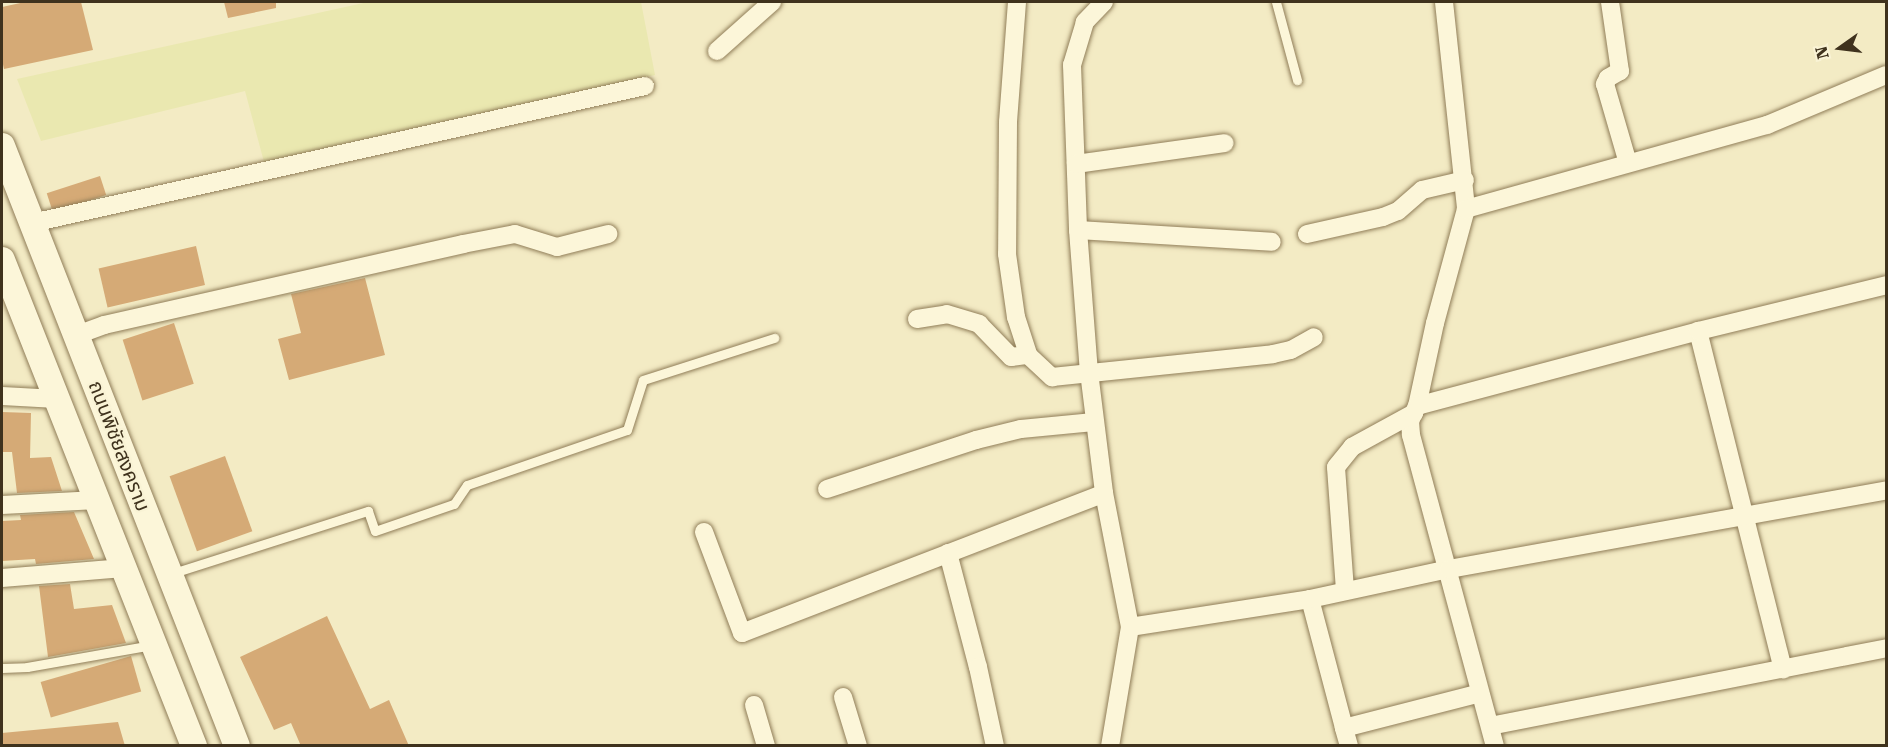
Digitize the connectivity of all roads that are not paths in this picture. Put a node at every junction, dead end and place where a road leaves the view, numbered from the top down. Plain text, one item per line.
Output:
1 (772, 2) edge
2 (1017, 2) edge
3 (1104, 2) edge
4 (1276, 2) edge
5 (1444, 2) edge
6 (1610, 2) edge
7 (717, 51) dead end
8 (1887, 75) edge
9 (1297, 80) dead end
10 (645, 86) dead end
11 (1225, 143) dead end
12 (2, 146) edge
13 (1628, 163) junction
14 (1076, 164) junction
15 (1465, 180) junction
16 (1466, 209) junction
17 (32, 224) junction
18 (1078, 230) junction
19 (608, 234) dead end
20 (1308, 234) dead end
21 (1272, 242) dead end
22 (2, 260) edge
23 (1887, 285) edge
24 (917, 319) dead end
25 (1698, 331) junction
26 (77, 335) junction
27 (1314, 337) dead end
28 (774, 338) dead end
29 (1028, 356) junction
30 (1089, 372) junction
31 (2, 396) edge
32 (57, 399) junction
33 (1415, 410) junction
34 (1094, 422) junction
35 (827, 489) dead end
36 (1887, 490) edge
37 (1104, 494) junction
38 (97, 500) junction
39 (2, 505) edge
40 (1744, 516) junction
41 (704, 532) dead end
42 (948, 554) junction
43 (124, 568) junction
44 (1449, 569) junction
45 (169, 575) junction
46 (2, 578) edge
47 (1345, 590) junction
48 (1310, 598) junction
49 (1130, 627) junction
50 (154, 644) junction
51 (1887, 648) edge
52 (2, 668) edge
53 (1783, 669) junction
54 (1480, 693) junction
55 (843, 697) dead end
56 (754, 705) dead end
57 (1490, 726) junction
58 (1344, 728) junction
59 (194, 746) edge
60 (237, 746) edge
61 (766, 746) edge
62 (858, 746) edge
63 (995, 746) edge
64 (1110, 746) edge
65 (1349, 746) edge
66 (1495, 746) edge

1 - 7 street
2 - 29 street
3 - 14 street
4 - 9 lane
5 - 15 street
6 - 13 street
8 - 13 street
10 - 17 street
11 - 14 street
12 - 17 main road, ถนนพิชัยสงคราม
13 - 16 street
14 - 18 street
15 - 16 street
15 - 20 street
16 - 33 street
17 - 26 main road, ถนนพิชัยสงคราม
18 - 21 street
18 - 30 street
19 - 26 street
22 - 32 main road, ถนนพิชัยสงคราม
23 - 25 street
24 - 29 street
25 - 33 street
25 - 40 street
26 - 45 main road, ถนนพิชัยสงคราม
27 - 30 street
28 - 45 lane
29 - 30 street
30 - 34 street
31 - 32 street
32 - 38 main road, ถนนพิชัยสงคราม
33 - 44 street
33 - 47 street
34 - 35 street
34 - 37 street
36 - 40 street
37 - 42 street
37 - 49 street
38 - 39 street
38 - 43 main road, ถนนพิชัยสงคราม
40 - 44 street
40 - 53 street
41 - 42 street
42 - 63 street
43 - 46 street
43 - 50 main road, ถนนพิชัยสงคราม
44 - 47 street
44 - 54 street
45 - 60 main road, ถนนพิชัยสงคราม
47 - 48 street
48 - 49 street
48 - 58 street
49 - 64 street
50 - 52 lane
50 - 59 main road, ถนนพิชัยสงคราม
51 - 53 street
53 - 57 street
54 - 57 street
54 - 58 street
55 - 62 street
56 - 61 street
57 - 66 street
58 - 65 street

